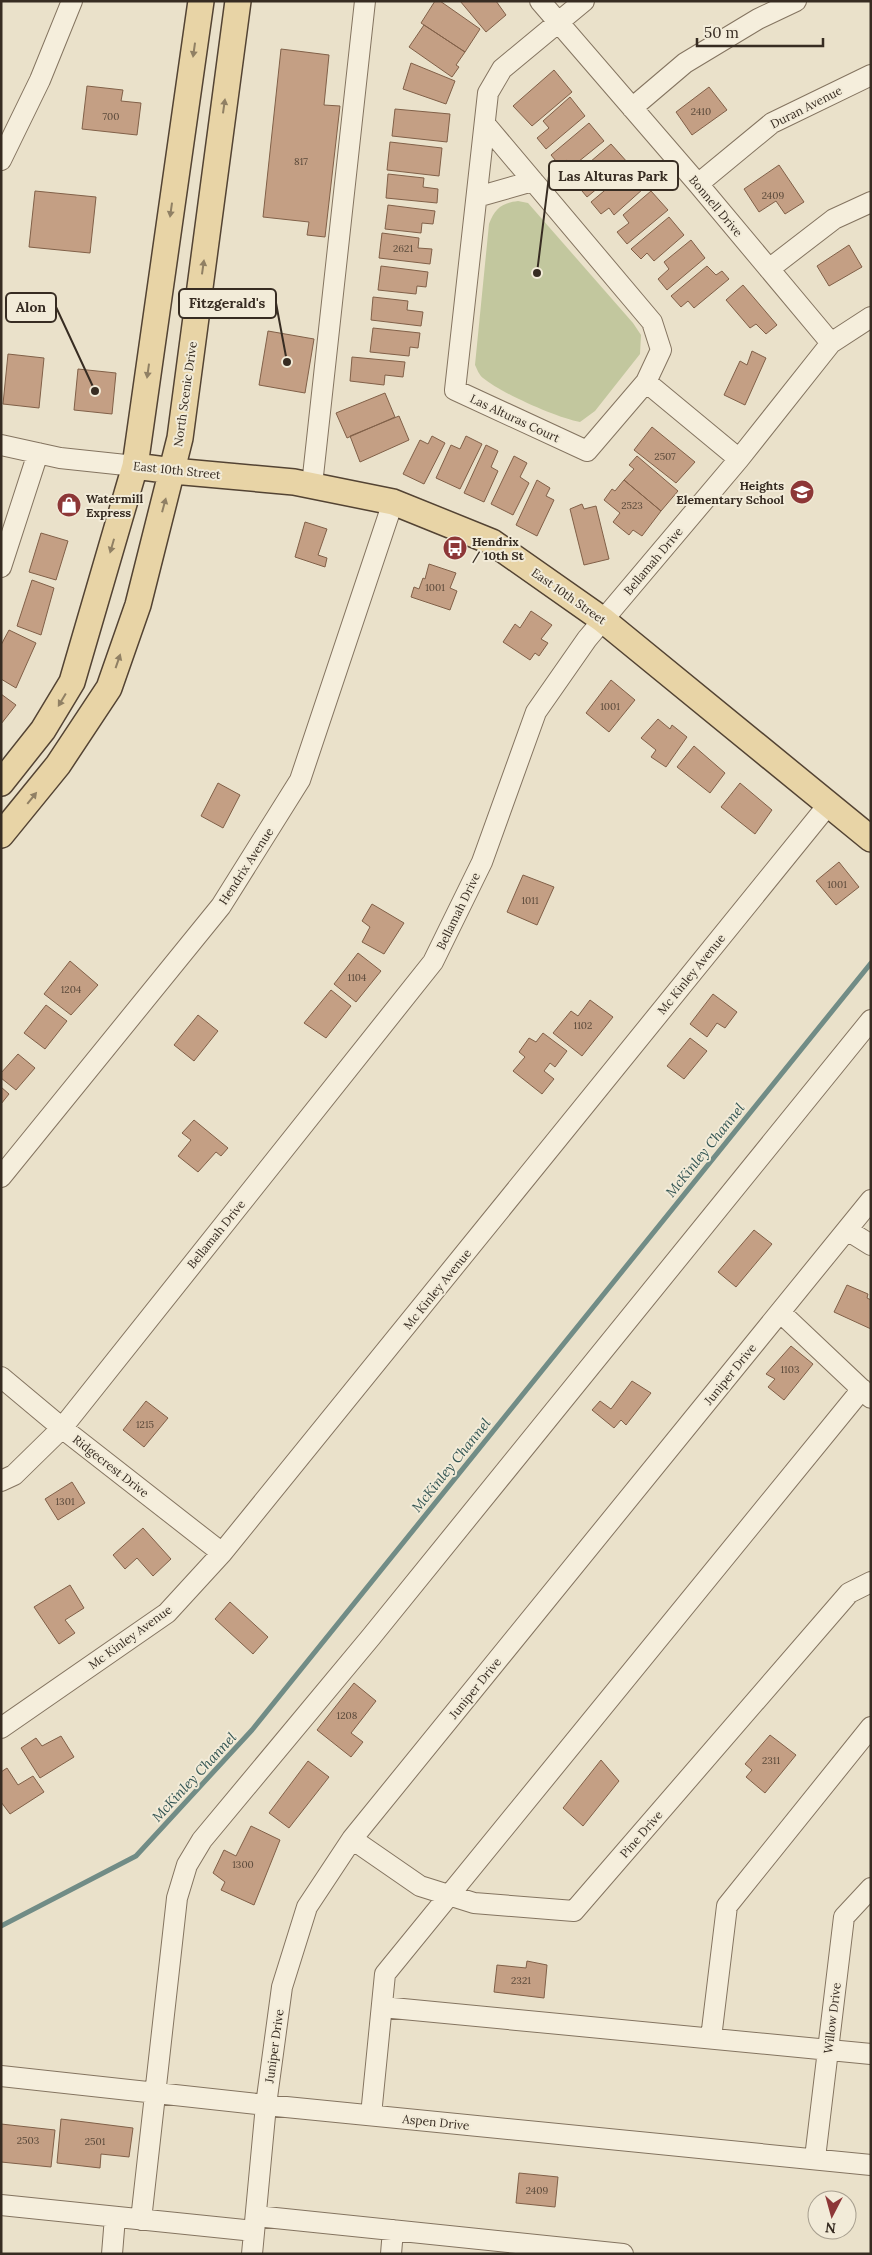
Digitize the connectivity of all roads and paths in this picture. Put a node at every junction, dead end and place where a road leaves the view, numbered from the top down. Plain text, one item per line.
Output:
1 (72, 1) edge
2 (201, 1) edge
3 (238, 1) edge
4 (365, 1) edge
5 (540, 1) edge
6 (584, 1) edge
7 (796, 1) edge
8 (557, 22) junction
9 (871, 75) edge
10 (632, 108) junction
11 (485, 124) junction
12 (1, 160) edge
13 (533, 181) junction
14 (698, 184) junction
15 (477, 196) junction
16 (871, 202) edge
17 (769, 269) junction
18 (871, 317) edge
19 (831, 343) junction
20 (646, 382) junction
21 (1, 445) edge
22 (38, 453) junction
23 (739, 459) junction
24 (135, 466) junction
25 (173, 471) junction
26 (312, 485) junction
27 (393, 502) junction
28 (1, 567) edge
29 (603, 620) junction
30 (1, 783) edge
31 (828, 805) junction
32 (1, 836) edge
33 (871, 839) edge
34 (871, 1020) edge
35 (1, 1177) edge
36 (871, 1200) edge
37 (847, 1230) junction
38 (871, 1245) edge
39 (780, 1312) junction
40 (1, 1377) edge
41 (866, 1394) edge
42 (62, 1428) junction
43 (1, 1481) edge
44 (222, 1553) junction
45 (871, 1582) edge
46 (871, 1727) edge
47 (1, 1728) edge
48 (352, 1839) junction
49 (871, 1888) edge
50 (448, 1895) junction
51 (382, 2007) junction
52 (711, 2038) junction
53 (828, 2049) junction
54 (871, 2054) edge
55 (1, 2076) edge
56 (156, 2093) junction
57 (266, 2105) junction
58 (372, 2115) junction
59 (815, 2158) junction
60 (871, 2165) edge
61 (1, 2204) edge
62 (115, 2217) junction
63 (141, 2220) junction
64 (255, 2223) junction
65 (393, 2230) junction
66 (112, 2254) edge
67 (252, 2254) edge
68 (391, 2254) edge
69 (623, 2254) edge

1 - 12 street
2 -> 24 main road
25 -> 3 main road, North Scenic Drive
4 - 26 street
5 - 8 street, Bonnell Drive
6 - 8 street, Las Alturas Court
7 - 10 street
8 - 10 street, Bonnell Drive
8 - 11 street, Las Alturas Court
9 - 14 street, Duran Avenue
10 - 14 street, Bonnell Drive
11 - 13 street, Las Alturas Court
11 - 15 street, Las Alturas Court
13 - 15 street
13 - 20 street, Las Alturas Court
14 - 17 street, Bonnell Drive
15 - 20 street, Las Alturas Court
16 - 17 street
17 - 19 street, Bonnell Drive
18 - 19 street, Bellamah Drive
19 - 23 street, Bellamah Drive
20 - 23 street
21 - 22 street, East 10th Street
22 - 24 street, East 10th Street
22 - 28 street
23 - 29 street, Bellamah Drive
24 - 25 main road, East 10th Street
24 -> 30 main road
25 - 26 main road, East 10th Street
32 -> 25 main road, North Scenic Drive
26 - 27 main road, East 10th Street
27 - 29 main road, East 10th Street
27 - 35 street, Hendrix Avenue
29 - 31 main road, East 10th Street
29 - 42 street, Bellamah Drive
31 - 33 main road, East 10th Street
31 - 44 street, Mc Kinley Avenue
34 - 56 street
36 - 37 street, Juniper Drive
37 - 38 street
37 - 39 street, Juniper Drive
39 - 41 street
39 - 48 street, Juniper Drive
40 - 42 street, Ridgecrest Drive
41 - 50 street
42 - 43 street, Bellamah Drive
42 - 44 street, Ridgecrest Drive
44 - 47 street, Mc Kinley Avenue
45 - 50 street, Pine Drive
46 - 52 street
48 - 50 street, Pine Drive
48 - 57 street, Juniper Drive
49 - 53 street, Willow Drive
50 - 51 street
51 - 52 street
51 - 58 street
52 - 53 street
53 - 54 street
53 - 59 street, Willow Drive
55 - 56 street, Aspen Drive
56 - 57 street, Aspen Drive
56 - 63 street
57 - 58 street, Aspen Drive
57 - 64 street, Juniper Drive
58 - 59 street, Aspen Drive
59 - 60 street, Aspen Drive
61 - 62 street
62 - 63 street
62 - 66 street
63 - 64 street
64 - 65 street
64 - 67 street, Juniper Drive
65 - 68 street
65 - 69 street

